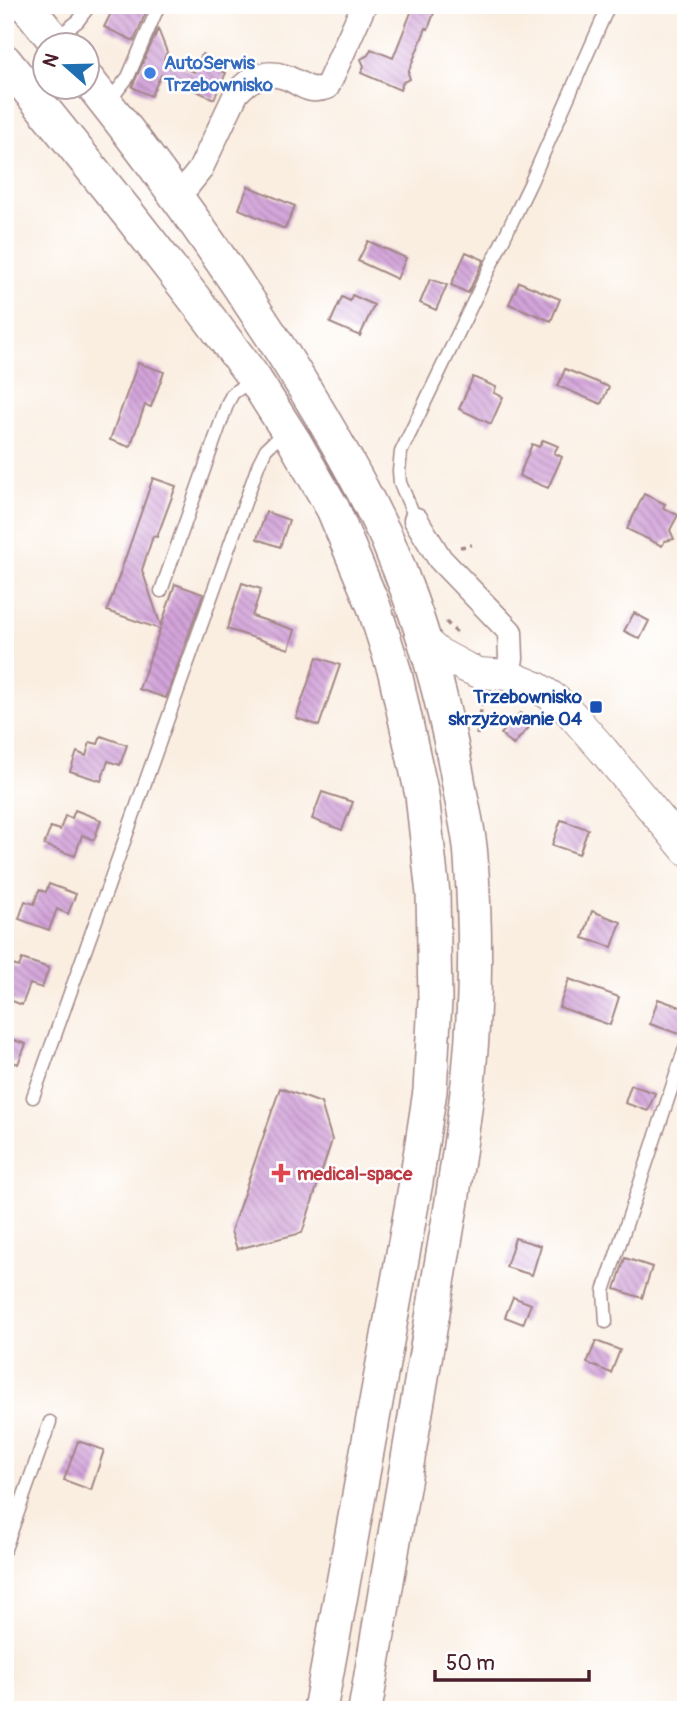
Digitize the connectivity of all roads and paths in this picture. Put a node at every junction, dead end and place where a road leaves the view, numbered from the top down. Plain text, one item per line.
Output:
1 (26, 5) edge
2 (90, 5) edge
3 (159, 5) edge
4 (364, 5) edge
5 (609, 5) edge
6 (49, 32) edge
7 (67, 32) edge
8 (5, 61) edge
9 (102, 90) edge
10 (102, 98) edge
11 (174, 194) junction
12 (130, 216) junction
13 (254, 378) junction
14 (286, 430) junction
15 (416, 520) joint
16 (161, 591) dead end
17 (426, 642) junction
18 (395, 673) junction
19 (493, 674) junction
20 (439, 689) junction
21 (686, 850) edge
22 (686, 1045) edge
23 (33, 1097) dead end
24 (606, 1322) dead end
25 (50, 1422) dead end
26 (5, 1549) edge
27 (320, 1710) edge
28 (365, 1710) edge

1 - 6 main road
2 - 7 lane
3 - 9 lane
4 - 11 street
5 - 15 lane
8 - 12 main road
10 - 11 main road
11 - 12 main road
11 - 17 main road
12 - 13 main road
13 - 14 main road
13 - 16 lane
14 - 18 main road
14 - 23 lane
15 - 19 street
17 - 19 street
17 - 20 main road
18 - 20 street
18 - 27 main road
19 - 20 street
19 - 21 street
20 - 28 main road
22 - 24 lane
25 - 26 lane

